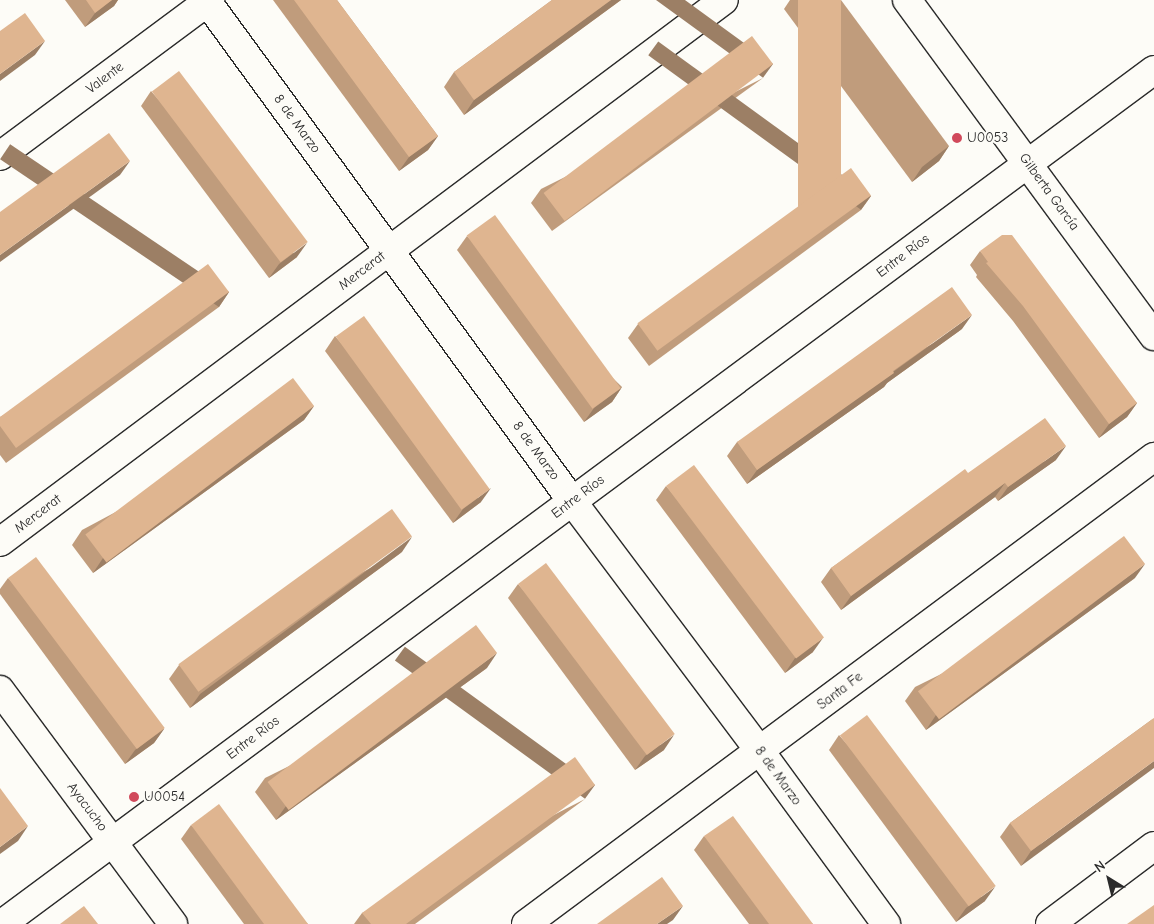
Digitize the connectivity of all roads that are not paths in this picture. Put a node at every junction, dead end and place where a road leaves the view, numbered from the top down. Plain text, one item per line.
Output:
1 (724, 0) edge
2 (907, 0) edge
3 (208, 1) edge
4 (1154, 70) edge
5 (0, 156) edge
6 (1028, 163) junction
7 (389, 250) junction
8 (1154, 336) edge
9 (1154, 457) edge
10 (572, 501) junction
11 (0, 542) edge
12 (0, 690) edge
13 (760, 751) junction
14 (113, 842) junction
15 (1154, 846) edge
16 (2, 924) edge
17 (173, 924) edge
18 (526, 924) edge
19 (886, 924) edge
20 (1050, 924) edge

1 - 7 street, Mercerat
2 - 6 street, Gilberta García
3 - 5 street, Valente
3 - 7 street, 8 de Marzo
4 - 6 street, Entre Ríos
6 - 8 street, Gilberta García
6 - 10 street, Entre Ríos
7 - 10 street, 8 de Marzo
7 - 11 street, Mercerat
9 - 13 street, Santa Fe
10 - 13 street, 8 de Marzo
10 - 14 street, Entre Ríos
12 - 14 street, Ayacucho
13 - 18 street, Santa Fe
13 - 19 street, 8 de Marzo
14 - 16 street, Entre Ríos
14 - 17 street, Ayacucho
15 - 20 street

